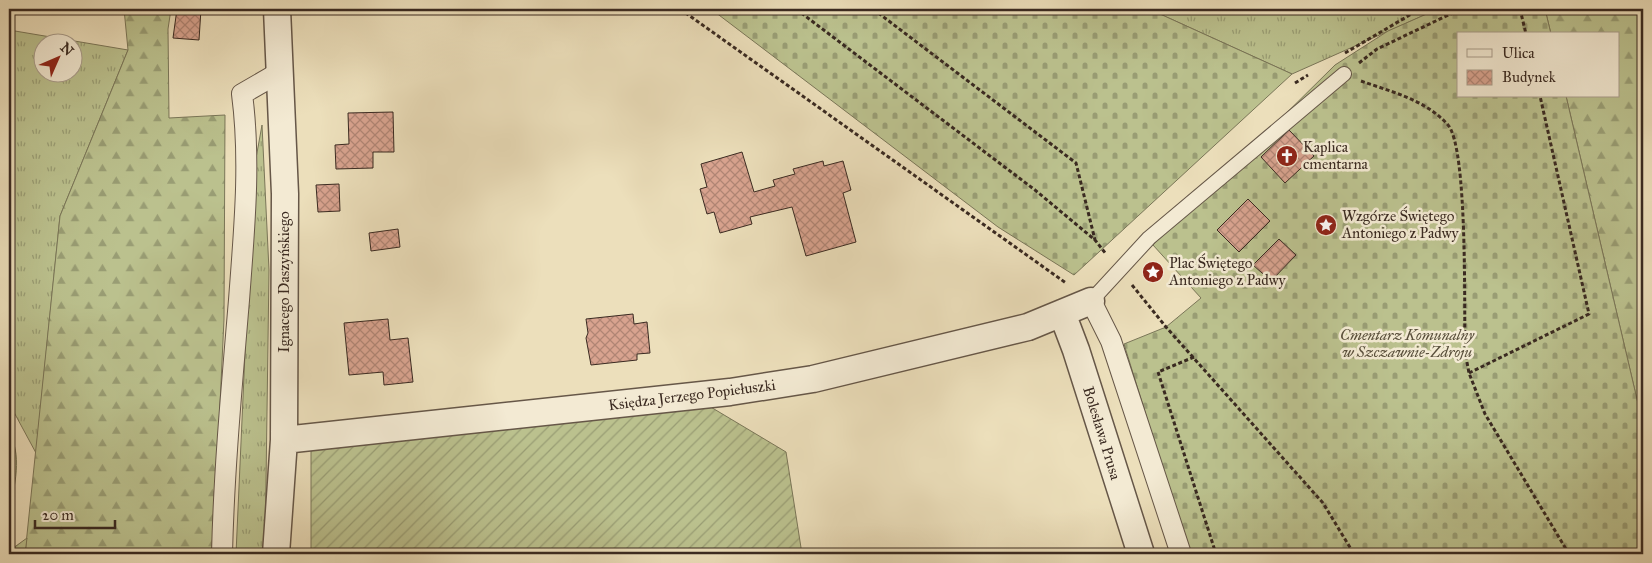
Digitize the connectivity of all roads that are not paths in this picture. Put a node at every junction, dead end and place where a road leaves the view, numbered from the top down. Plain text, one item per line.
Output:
1 (277, 9) edge
2 (280, 72) junction
3 (1344, 74) road end
4 (1090, 301) junction
5 (1062, 313) junction
6 (284, 440) junction
7 (222, 554) edge
8 (276, 554) edge
9 (1140, 554) edge
10 (1181, 554) edge

1 - 2 street, Ignacego Daszyńskiego
2 - 6 street, Ignacego Daszyńskiego
2 - 7 street
3 - 4 lane
4 - 5 street, Księdza Jerzego Popiełuszki
4 - 10 street
5 - 6 street, Księdza Jerzego Popiełuszki
5 - 9 street, Bolesława Prusa
6 - 8 street, Ignacego Daszyńskiego

